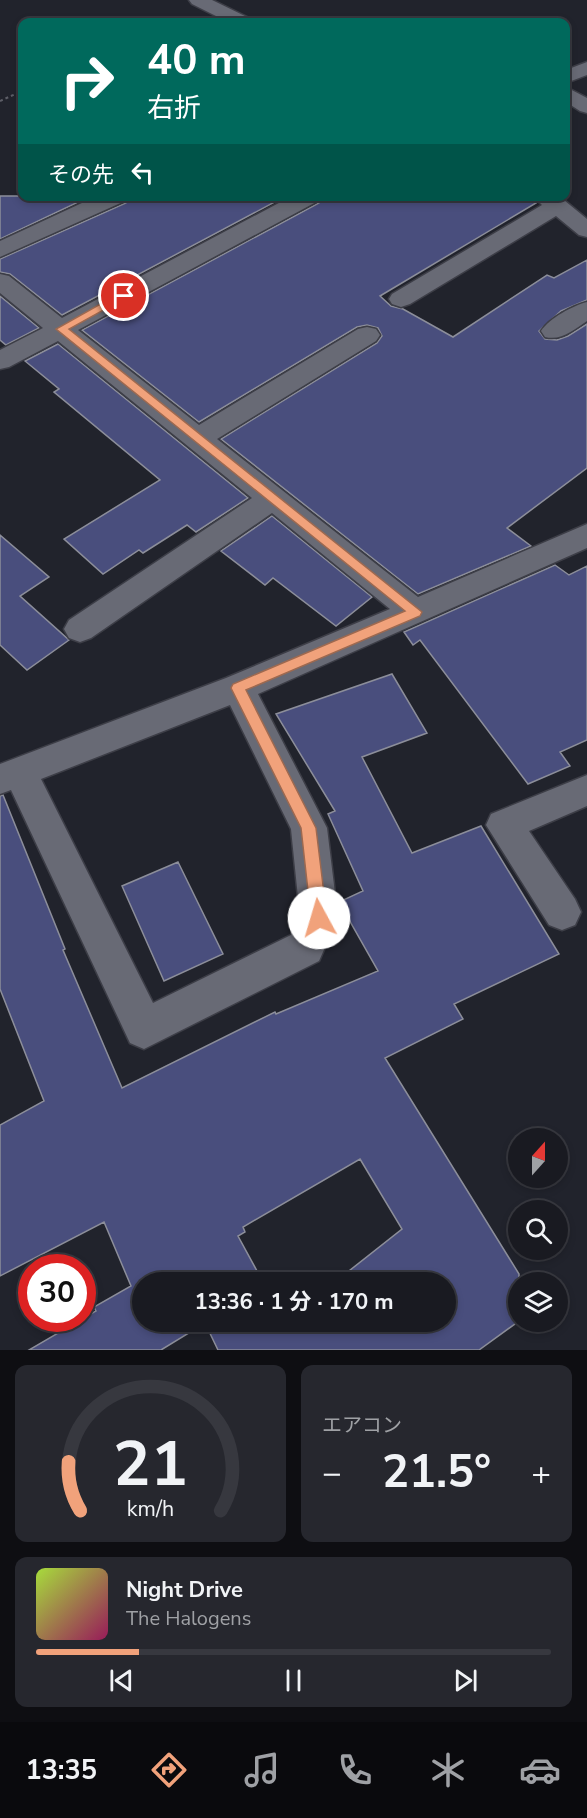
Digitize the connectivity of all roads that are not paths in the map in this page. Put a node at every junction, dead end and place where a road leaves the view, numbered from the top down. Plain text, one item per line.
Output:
1 (230, 0) edge
2 (205, 4) edge
3 (234, 18) edge
4 (587, 68) edge
5 (570, 75) edge
6 (570, 96) edge
7 (587, 107) edge
8 (106, 201) edge
9 (301, 201) edge
10 (550, 201) edge
11 (587, 230) edge
12 (0, 250) edge
13 (0, 281) edge
14 (401, 299) dead end
15 (587, 310) edge
16 (62, 329) junction
17 (554, 331) dead end
18 (367, 335) dead end
19 (0, 361) edge
20 (198, 438) junction
21 (273, 498) junction
22 (584, 540) edge
23 (415, 612) junction
24 (80, 629) dead end
25 (238, 688) junction
26 (10, 775) edge
27 (587, 790) edge
28 (562, 912) dead end

1 - 2 street
2 - 3 street
4 - 5 street
6 - 7 street
8 - 12 street
9 - 16 street
10 - 11 street
10 - 14 street
13 - 16 street
15 - 17 street
16 - 19 street
16 - 20 street
18 - 20 street
20 - 21 street
21 - 23 street
21 - 24 street
22 - 23 street
23 - 25 street
25 - 26 street
25 - 26 street
27 - 28 street

